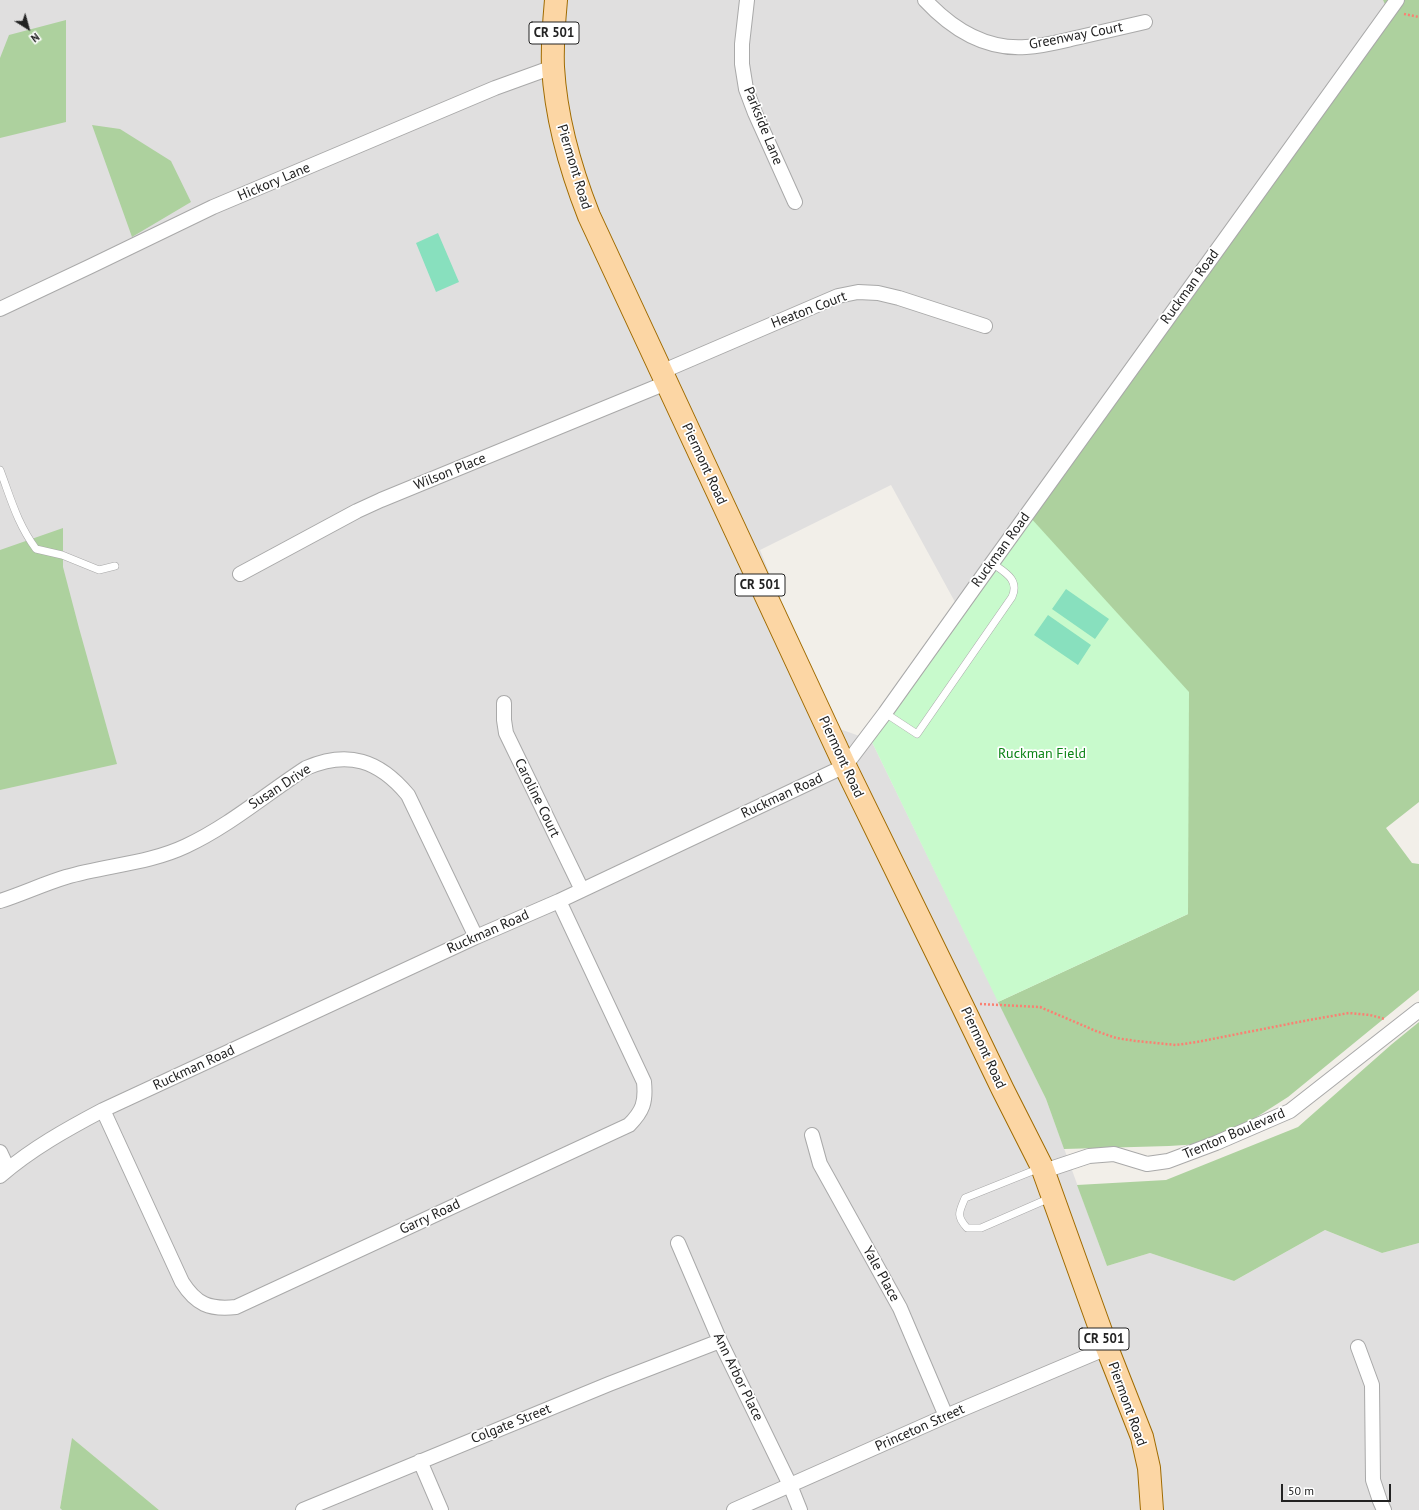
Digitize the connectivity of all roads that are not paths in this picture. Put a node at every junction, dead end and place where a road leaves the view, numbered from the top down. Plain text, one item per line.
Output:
1 (556, 0) edge
2 (747, 0) edge
3 (925, 0) edge
4 (1397, 0) edge
5 (1145, 22) dead end
6 (553, 67) junction
7 (795, 202) dead end
8 (0, 309) edge
9 (985, 326) dead end
10 (664, 377) junction
11 (0, 470) edge
12 (992, 563) junction
13 (115, 566) dead end
14 (240, 574) dead end
15 (504, 703) dead end
16 (886, 713) junction
17 (845, 766) junction
18 (582, 890) junction
19 (0, 900) edge
20 (559, 901) junction
21 (476, 937) junction
22 (1419, 1010) edge
23 (103, 1110) junction
24 (812, 1135) dead end
25 (0, 1152) edge
26 (1043, 1169) junction
27 (4, 1172) edge
28 (1053, 1197) junction
29 (678, 1243) dead end
30 (720, 1341) junction
31 (1358, 1347) dead end
32 (1107, 1348) junction
33 (946, 1416) junction
34 (420, 1461) junction
35 (790, 1485) junction
36 (303, 1510) edge
37 (441, 1510) edge
38 (734, 1510) edge
39 (800, 1510) edge
40 (1152, 1510) edge
41 (1384, 1510) edge

1 - 6 main road, Piermont Road / CR 501
2 - 7 street, Parkside Lane
3 - 5 street, Greenway Court
4 - 12 street, Ruckman Road
6 - 8 street, Hickory Lane
6 - 10 main road, Piermont Road / CR 501
9 - 10 street, Heaton Court
10 - 14 street, Wilson Place
10 - 17 main road, Piermont Road / CR 501
11 - 13 lane
12 - 16 street, Ruckman Road
12 - 16 lane
15 - 18 street, Caroline Court
16 - 17 street, Ruckman Road
17 - 18 street, Ruckman Road
17 - 26 main road, Piermont Road / CR 501
18 - 20 street, Ruckman Road
19 - 21 street, Susan Drive
20 - 21 street, Ruckman Road
20 - 23 street, Garry Road
21 - 23 street, Ruckman Road
22 - 26 street, Trenton Boulevard
23 - 27 street, Ruckman Road
24 - 33 street, Yale Place
25 - 27 street
26 - 28 main road, Piermont Road / CR 501
26 - 28 lane
28 - 32 main road, Piermont Road / CR 501
29 - 30 street, Ann Arbor Place
30 - 34 street, Colgate Street
30 - 35 street, Ann Arbor Place
31 - 41 street
32 - 33 street, Princeton Street
32 - 40 main road, Piermont Road / CR 501
33 - 35 street, Princeton Street
34 - 36 street, Colgate Street
34 - 37 street
35 - 38 street, Princeton Street
35 - 39 street, Ann Arbor Place

